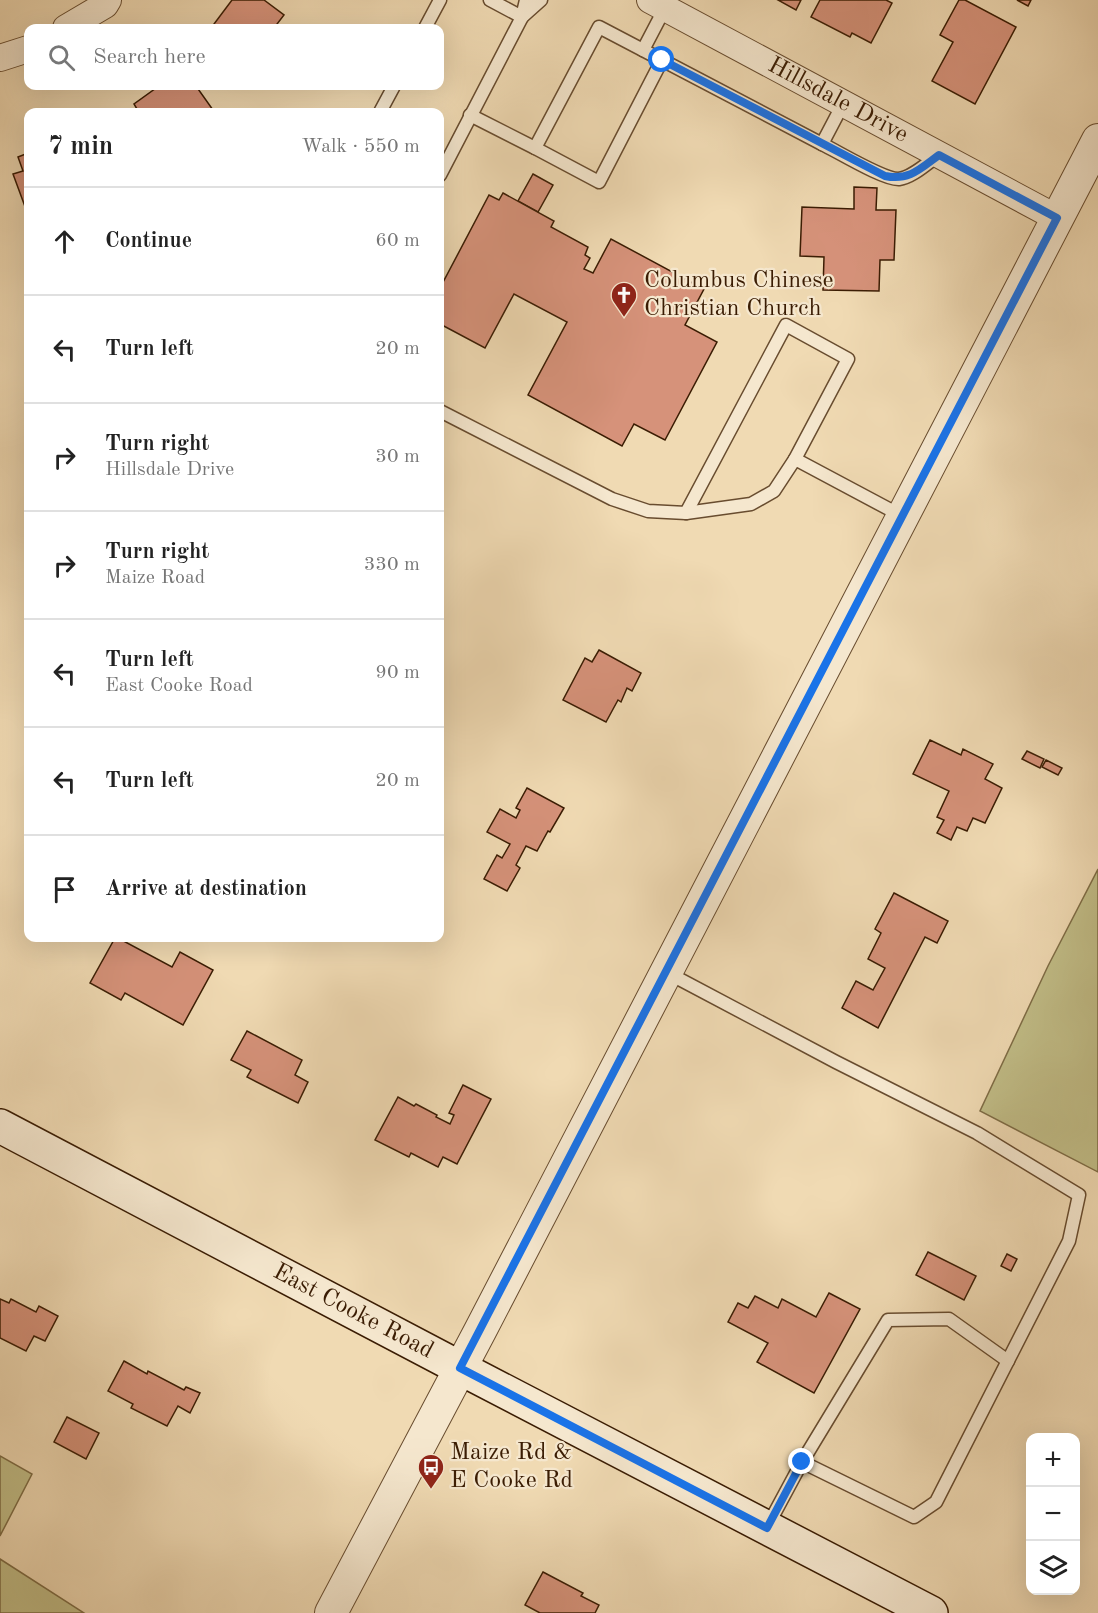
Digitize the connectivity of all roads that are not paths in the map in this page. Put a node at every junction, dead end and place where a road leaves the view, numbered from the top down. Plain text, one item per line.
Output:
1 (108, 0) edge
2 (440, 0) edge
3 (490, 0) edge
4 (526, 0) edge
5 (541, 0) edge
6 (657, 4) edge
7 (522, 17) junction
8 (72, 24) edge
9 (426, 24) edge
10 (24, 50) edge
11 (643, 50) junction
12 (0, 58) edge
13 (662, 60) junction
14 (392, 90) edge
15 (843, 104) junction
16 (382, 108) edge
17 (470, 115) junction
18 (822, 144) junction
19 (535, 148) junction
20 (1096, 151) edge
21 (939, 155) junction
22 (444, 167) edge
23 (1057, 218) junction
24 (444, 413) edge
25 (795, 459) junction
26 (686, 513) junction
27 (902, 516) junction
28 (665, 972) junction
29 (0, 1126) edge
30 (1008, 1361) junction
31 (460, 1368) junction
32 (802, 1462) junction
33 (767, 1528) junction
34 (331, 1613) edge
35 (931, 1613) edge

1 - 8 street
2 - 9 lane
3 - 7 lane
4 - 7 lane
5 - 7 lane
6 - 11 lane
6 - 15 street, Hillsdale Drive
7 - 17 lane
10 - 12 street
11 - 13 lane
11 - 19 lane
13 - 18 lane
13 - 19 lane
14 - 16 lane
15 - 18 lane
15 - 21 street, Hillsdale Drive
17 - 19 lane
17 - 22 lane
18 - 21 lane
20 - 23 street
21 - 23 street, Hillsdale Drive
23 - 27 street
24 - 26 lane
25 - 26 lane
25 - 26 lane
25 - 27 lane
27 - 28 street
28 - 30 lane
28 - 31 street
29 - 31 main road, East Cooke Road
30 - 32 lane
30 - 32 lane
31 - 33 main road, East Cooke Road
31 - 34 street
32 - 33 lane
33 - 35 main road, East Cooke Road

